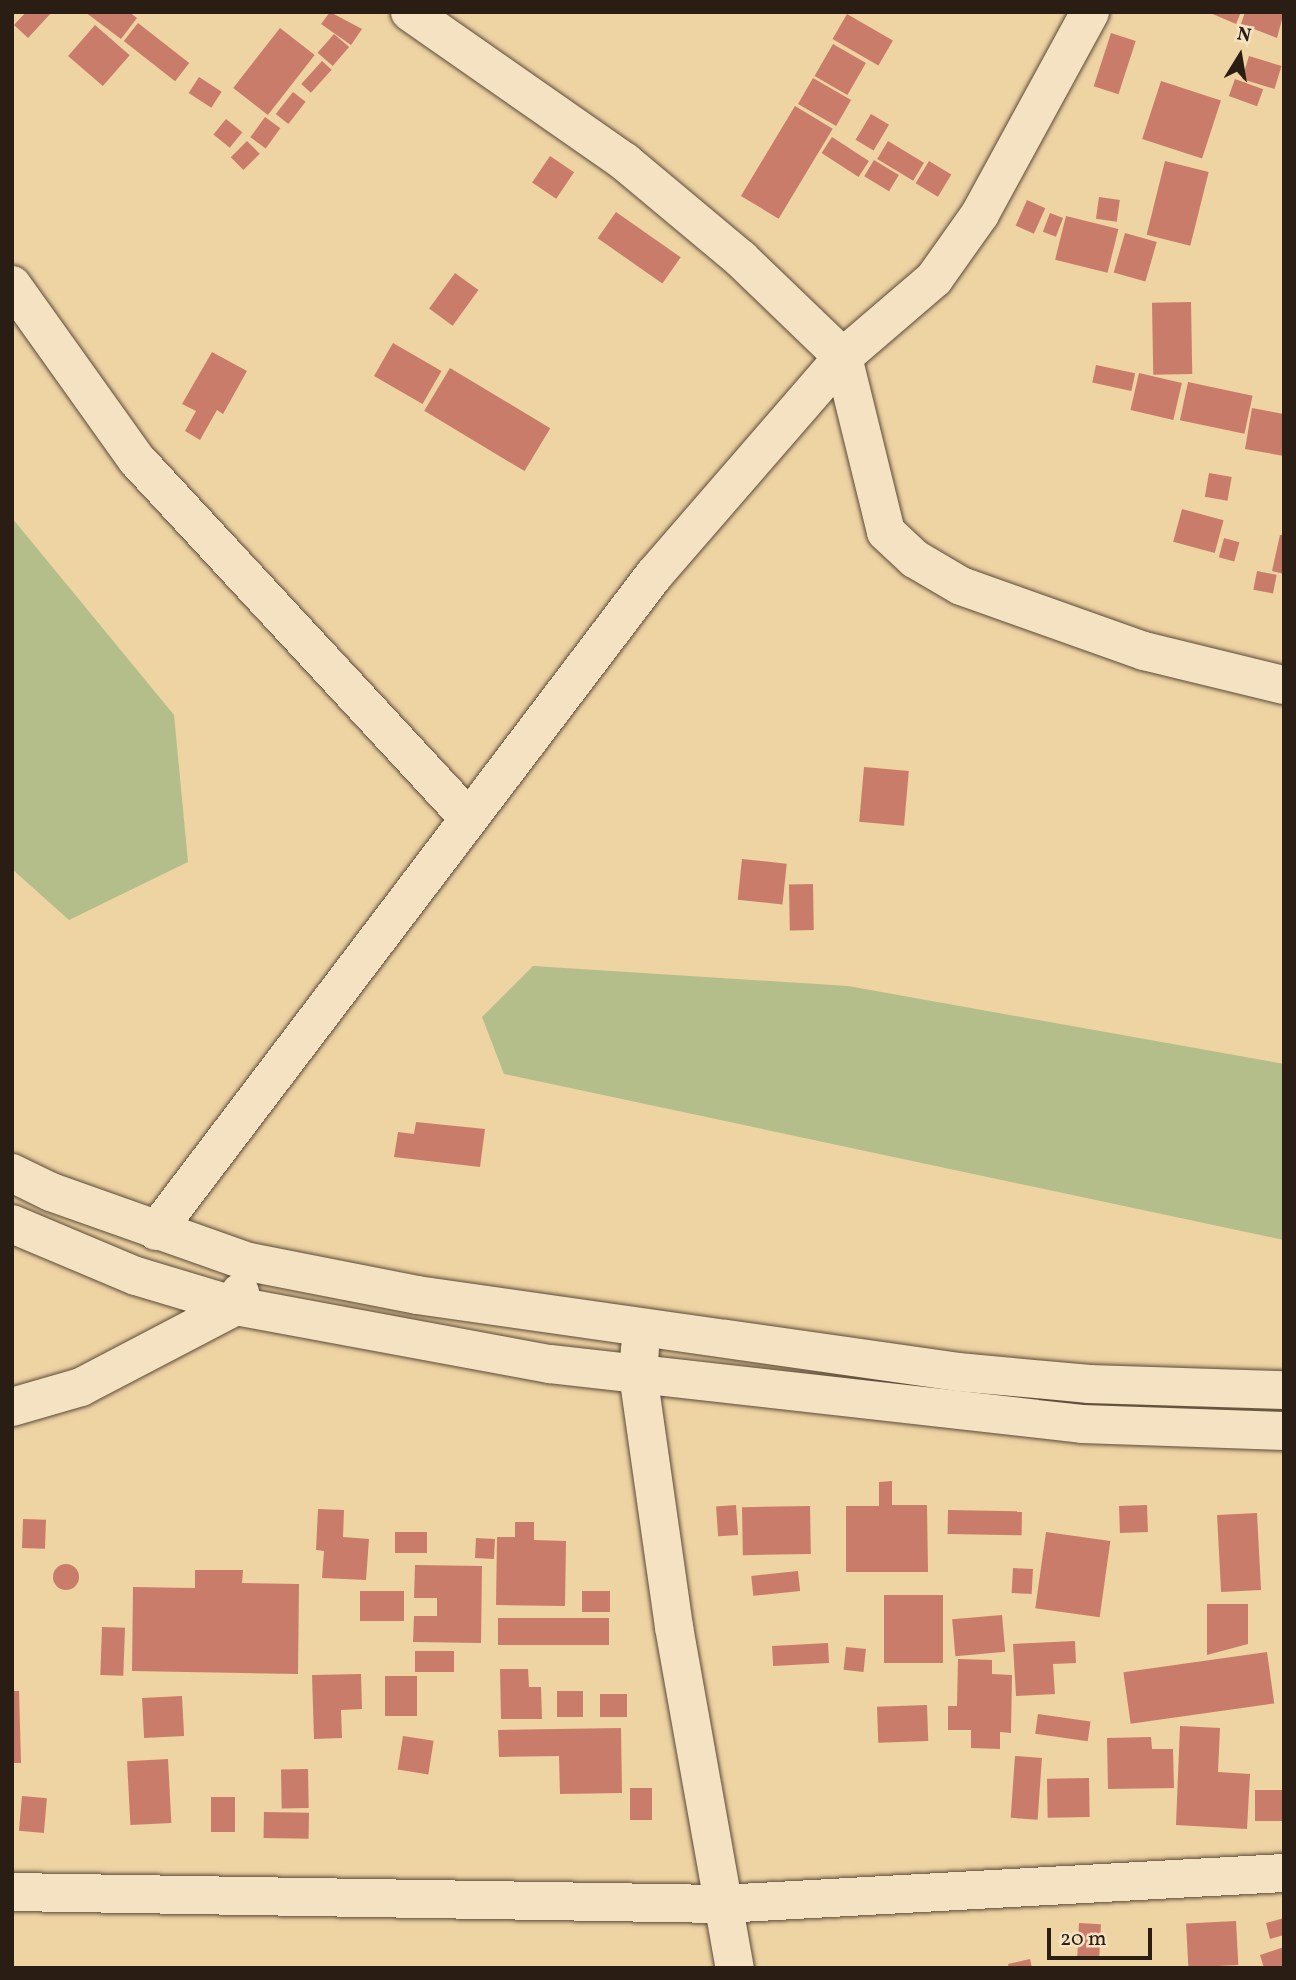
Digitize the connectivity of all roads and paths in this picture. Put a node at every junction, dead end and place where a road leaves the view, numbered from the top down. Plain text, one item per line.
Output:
1 (410, 12) edge
2 (1090, 12) edge
3 (12, 285) edge
4 (843, 358) junction
5 (1284, 685) edge
6 (468, 818) junction
7 (12, 1173) edge
8 (12, 1224) edge
9 (156, 1231) junction
10 (249, 1262) junction
11 (236, 1306) junction
12 (642, 1329) junction
13 (638, 1374) junction
14 (1284, 1390) edge
15 (12, 1407) edge
16 (1284, 1431) edge
17 (1284, 1873) edge
18 (12, 1892) edge
19 (722, 1904) junction
20 (735, 1968) edge

1 - 4 street
2 - 4 street
3 - 6 street
4 - 5 street
4 - 6 street
6 - 9 street
7 - 9 street
8 - 11 street
9 - 10 street
10 - 11 street
10 - 12 street
11 - 13 street
11 - 15 street
12 - 13 street
12 - 14 street
13 - 16 street
13 - 19 street
17 - 19 street
18 - 19 street
19 - 20 street

